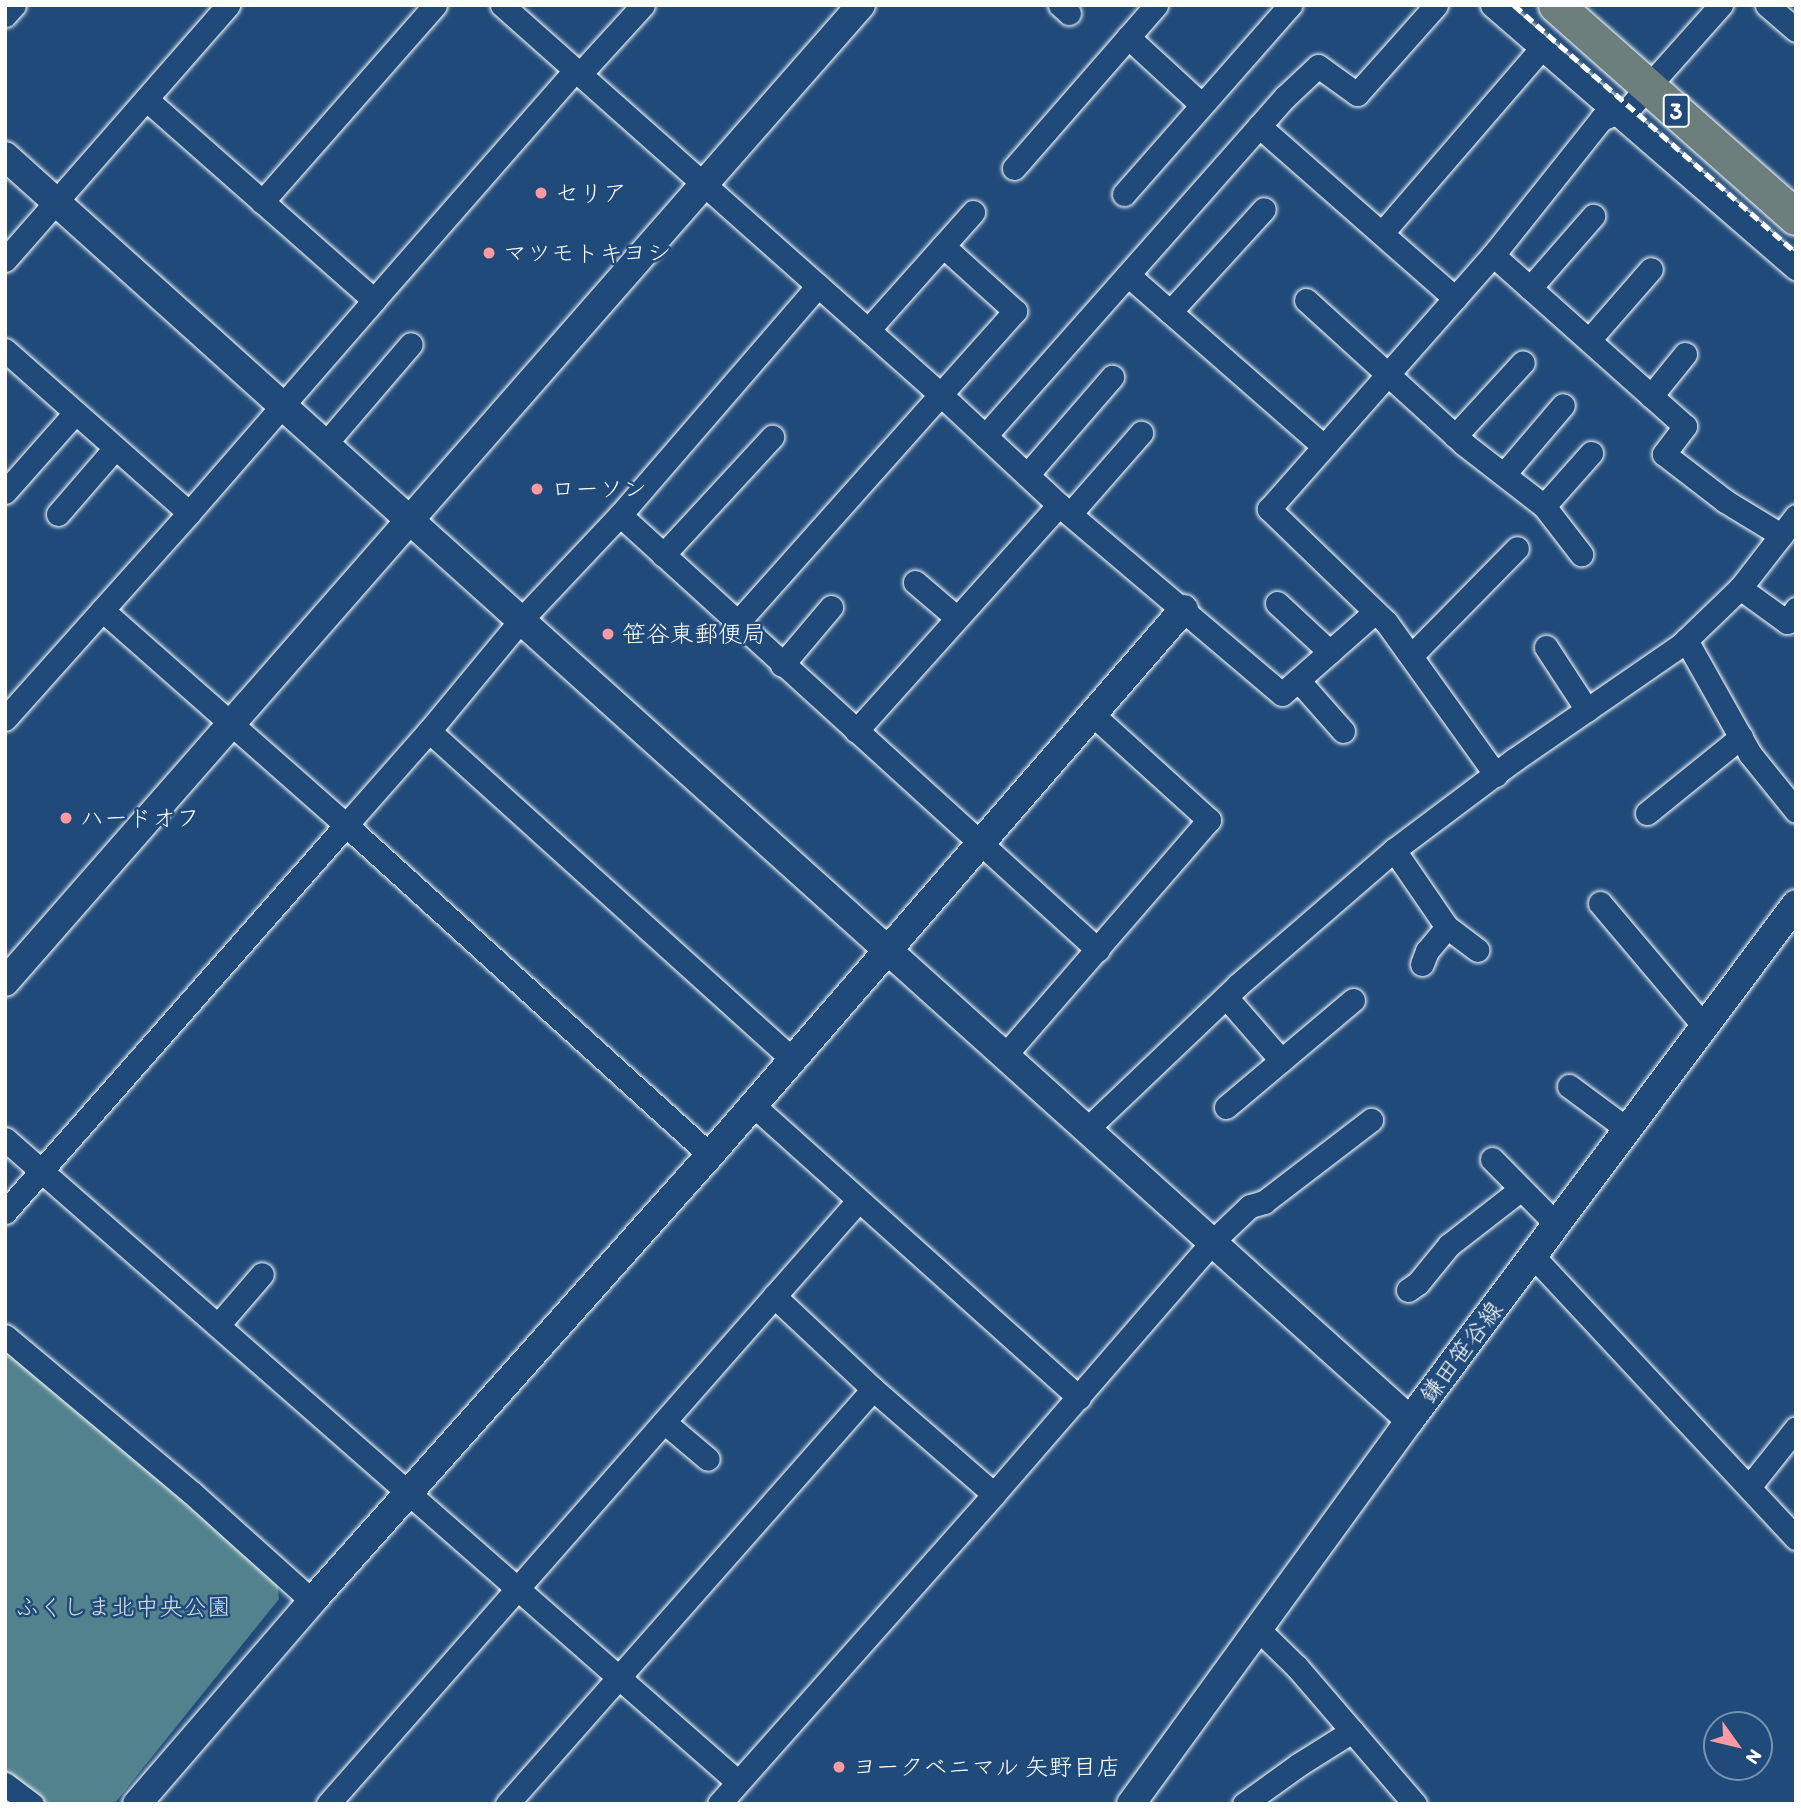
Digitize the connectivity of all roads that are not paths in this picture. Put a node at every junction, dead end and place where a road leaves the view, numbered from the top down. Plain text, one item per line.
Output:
1 (14, 5) edge
2 (228, 5) edge
3 (435, 5) edge
4 (502, 5) edge
5 (643, 5) edge
6 (861, 5) edge
7 (1156, 5) edge
8 (1290, 5) edge
9 (1436, 5) edge
10 (1492, 5) edge
11 (1556, 5) edge
12 (1767, 5) edge
13 (1718, 6) edge
14 (5, 15) edge
15 (1796, 30) edge
16 (1128, 37) junction
17 (1541, 49) junction
18 (577, 72) junction
19 (1648, 86) junction
20 (146, 99) junction
21 (1202, 105) junction
22 (1614, 112) junction
23 (1259, 126) junction
24 (5, 156) edge
25 (1014, 168) dead end
26 (704, 183) junction
27 (1124, 194) dead end
28 (56, 202) junction
29 (262, 202) junction
30 (1264, 209) dead end
31 (973, 212) dead end
32 (1593, 216) dead end
33 (1796, 217) edge
34 (1382, 233) junction
35 (943, 246) junction
36 (1493, 255) junction
37 (5, 260) edge
38 (1796, 268) edge
39 (1651, 270) dead end
40 (1128, 275) junction
41 (818, 286) junction
42 (1530, 288) junction
43 (1455, 298) junction
44 (374, 300) junction
45 (1306, 300) dead end
46 (1170, 312) junction
47 (868, 330) junction
48 (1589, 340) junction
49 (411, 344) dead end
50 (5, 350) edge
51 (1685, 354) dead end
52 (1523, 362) dead end
53 (1388, 373) junction
54 (1112, 377) dead end
55 (940, 394) junction
56 (1651, 396) junction
57 (284, 405) junction
58 (1563, 405) dead end
59 (75, 413) junction
60 (1141, 433) dead end
61 (985, 436) junction
62 (1455, 436) junction
63 (772, 437) dead end
64 (326, 443) junction
65 (1323, 446) junction
66 (115, 448) junction
67 (1591, 453) dead end
68 (1505, 473) junction
69 (1027, 475) junction
70 (5, 492) edge
71 (1544, 506) junction
72 (1065, 509) junction
73 (189, 513) junction
74 (58, 514) dead end
75 (620, 514) junction
76 (1796, 516) edge
77 (413, 520) junction
78 (1781, 535) junction
79 (1517, 548) dead end
80 (1581, 554) dead end
81 (663, 555) junction
82 (915, 582) dead end
83 (1740, 588) junction
84 (1277, 603) dead end
85 (831, 607) dead end
86 (1184, 609) junction
87 (1796, 609) edge
88 (102, 610) junction
89 (1375, 612) junction
90 (957, 618) junction
91 (520, 621) junction
92 (737, 624) junction
93 (1686, 640) junction
94 (1546, 648) dead end
95 (1330, 652) junction
96 (1411, 656) junction
97 (782, 664) junction
98 (1298, 680) junction
99 (1587, 710) junction
100 (1093, 715) junction
101 (5, 719) edge
102 (232, 724) junction
103 (429, 731) junction
104 (856, 731) junction
105 (1343, 731) dead end
106 (1741, 737) junction
107 (1496, 775) junction
108 (1796, 811) edge
109 (1647, 813) dead end
110 (346, 825) junction
111 (982, 844) junction
112 (1394, 850) junction
113 (1600, 903) dead end
114 (1796, 904) edge
115 (1447, 927) junction
116 (887, 949) junction
117 (1098, 950) junction
118 (1478, 950) dead end
119 (1422, 964) dead end
120 (5, 982) edge
121 (1226, 997) junction
122 (1353, 1000) dead end
123 (1704, 1026) junction
124 (1006, 1054) junction
125 (792, 1059) junction
126 (1281, 1060) junction
127 (1569, 1086) dead end
128 (752, 1105) junction
129 (1226, 1107) dead end
130 (1371, 1120) dead end
131 (1088, 1128) junction
132 (1627, 1129) junction
133 (5, 1139) edge
134 (710, 1156) junction
135 (1492, 1159) dead end
136 (42, 1171) junction
137 (1521, 1189) junction
138 (858, 1201) junction
139 (5, 1212) edge
140 (1556, 1223) junction
141 (1212, 1242) junction
142 (1532, 1255) junction
143 (262, 1274) dead end
144 (1408, 1290) dead end
145 (774, 1296) junction
146 (218, 1325) junction
147 (5, 1336) edge
148 (873, 1389) junction
149 (1079, 1397) junction
150 (1410, 1420) junction
151 (664, 1422) junction
152 (1796, 1428) edge
153 (708, 1459) dead end
154 (1749, 1486) junction
155 (409, 1494) junction
156 (994, 1494) junction
157 (1796, 1538) edge
158 (517, 1590) junction
159 (312, 1601) junction
160 (1258, 1629) junction
161 (618, 1678) junction
162 (1352, 1731) junction
163 (738, 1782) junction
164 (5, 1784) edge
165 (32, 1804) edge
166 (136, 1804) edge
167 (328, 1804) edge
168 (507, 1804) edge
169 (719, 1804) edge
170 (1130, 1804) edge
171 (1244, 1804) edge
172 (1415, 1804) edge

1 - 14 street
2 - 20 street
3 - 29 street
4 - 18 street
5 - 18 street
6 - 26 street
7 - 16 street
8 - 21 street
9 - 23 street
10 - 17 street
11 - 19 main road, 3
12 - 15 street
13 - 19 street
16 - 21 street
16 - 25 street
17 - 22 street
17 - 34 street
18 - 26 street
18 - 44 street
19 - 22 street
19 - 33 main road, 3
20 - 28 street
20 - 29 street
21 - 27 street
22 - 36 street
22 - 38 street
23 - 34 street
23 - 40 street
24 - 28 street
26 - 41 street
26 - 77 street
28 - 37 street
28 - 57 street
29 - 44 street
30 - 46 street
31 - 35 street
32 - 42 street
34 - 43 street
35 - 47 street
35 - 55 street
36 - 42 street
36 - 43 street
39 - 48 street
40 - 46 street
40 - 61 street
41 - 47 street
41 - 75 street
42 - 48 street
43 - 53 street
44 - 57 street
45 - 53 street
46 - 65 street
47 - 55 street
48 - 56 street
49 - 64 street
50 - 59 street
51 - 56 street
52 - 62 street
53 - 62 street
53 - 65 street
54 - 69 street
55 - 61 street
55 - 92 street
56 - 78 street
57 - 64 street
57 - 73 street
58 - 68 street
59 - 66 street
59 - 70 street
60 - 72 street
61 - 69 street
62 - 68 street
63 - 81 street
64 - 77 street
65 - 89 street
66 - 73 street
66 - 74 street
67 - 71 street
68 - 71 street
69 - 72 street
71 - 80 street
72 - 86 street
72 - 90 street
73 - 88 street
75 - 81 street
75 - 91 street
76 - 78 street
77 - 91 street
77 - 102 street
78 - 83 street
79 - 96 street
81 - 92 street
82 - 90 street
83 - 87 street
83 - 93 street
84 - 95 street
85 - 97 street
86 - 98 street
86 - 100 street
88 - 101 street
88 - 102 street
89 - 95 street
89 - 96 street
90 - 104 street
91 - 103 street
91 - 116 street
92 - 97 street
93 - 99 street
93 - 106 street
94 - 99 street
95 - 98 street
96 - 107 street
97 - 104 street
98 - 105 street
99 - 107 street
100 - 111 street
100 - 117 street
102 - 110 street
102 - 120 street
103 - 110 street
103 - 125 street
104 - 111 street
106 - 108 street
106 - 109 street
107 - 112 street
110 - 134 street
110 - 136 street
111 - 116 street
111 - 117 street
112 - 115 street
112 - 121 street
113 - 123 street
114 - 123 street, 鎌田笹谷線
115 - 118 street
115 - 119 street
116 - 124 street
116 - 125 street
117 - 124 street
121 - 126 street
121 - 131 street
122 - 126 street
123 - 132 street, 鎌田笹谷線
124 - 131 street
125 - 128 street
126 - 129 street
127 - 132 street
128 - 134 street
128 - 138 street
130 - 141 street
131 - 141 street
132 - 140 street, 鎌田笹谷線
133 - 136 street
134 - 155 street
135 - 137 street
136 - 139 street
136 - 146 street
137 - 140 street
137 - 144 street
138 - 145 street
138 - 149 street
140 - 142 street, 鎌田笹谷線
141 - 149 street
141 - 150 street
142 - 150 street, 鎌田笹谷線
142 - 154 street
143 - 146 street
145 - 148 street
145 - 151 street
146 - 155 street
147 - 159 street
148 - 156 street
148 - 161 street
149 - 156 street
150 - 160 street, 鎌田笹谷線
151 - 153 street
151 - 158 street
152 - 154 street
154 - 157 street
155 - 158 street
155 - 159 street
156 - 163 street
158 - 161 street
158 - 167 street
159 - 166 street
160 - 162 street
160 - 170 street, 鎌田笹谷線
161 - 163 street
161 - 168 street
162 - 171 street
162 - 172 street
163 - 169 street
164 - 165 street

